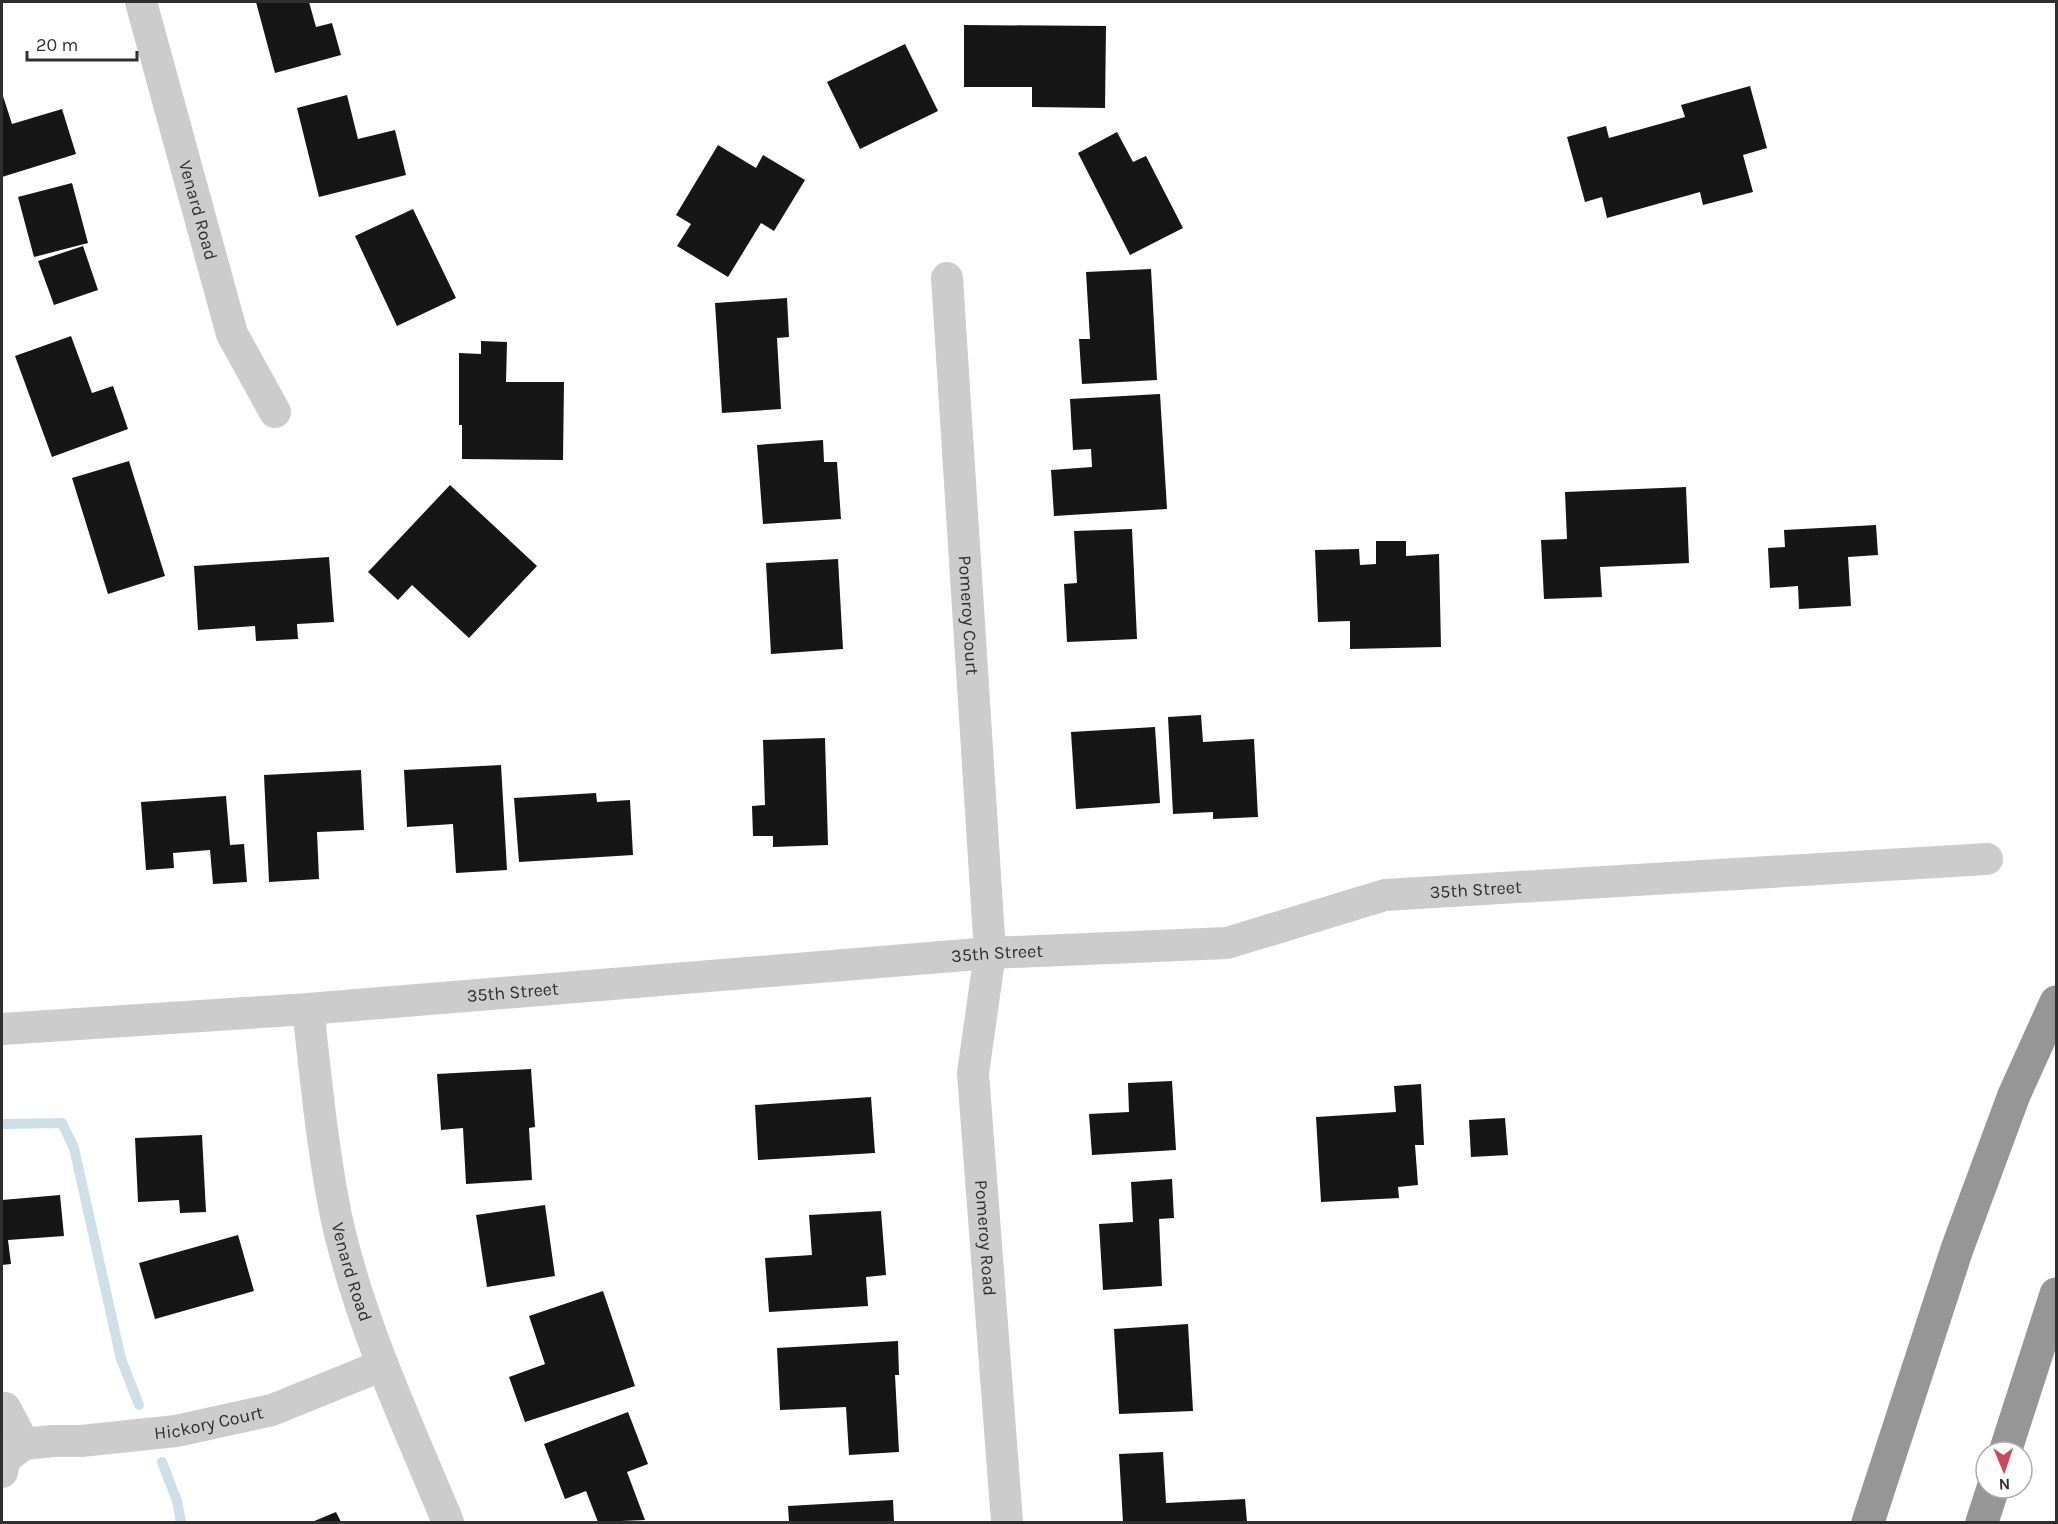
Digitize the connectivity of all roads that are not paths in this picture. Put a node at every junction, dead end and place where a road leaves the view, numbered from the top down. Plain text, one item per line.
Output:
1 (141, 2) edge
2 (947, 278) dead end
3 (275, 412) dead end
4 (1987, 859) dead end
5 (990, 953) junction
6 (2056, 1002) edge
7 (308, 1009) junction
8 (2, 1029) edge
9 (2056, 1294) edge
10 (383, 1365) junction
11 (5, 1408) dead end
12 (2009, 1440) edge
13 (24, 1444) junction
14 (2, 1472) edge
15 (1989, 1500) edge
16 (448, 1522) edge
17 (1007, 1522) edge
18 (1868, 1522) edge
19 (1982, 1522) edge

1 - 3 street, Venard Road
2 - 5 street, Pomeroy Court
4 - 5 street, 35th Street
5 - 7 street, 35th Street
5 - 17 street, Pomeroy Road
6 - 18 highway
7 - 8 street, 35th Street
7 - 10 street, Venard Road
9 - 12 highway
10 - 13 street, Hickory Court
10 - 16 street, Venard Road
11 - 13 street
13 - 14 street
15 - 19 highway

